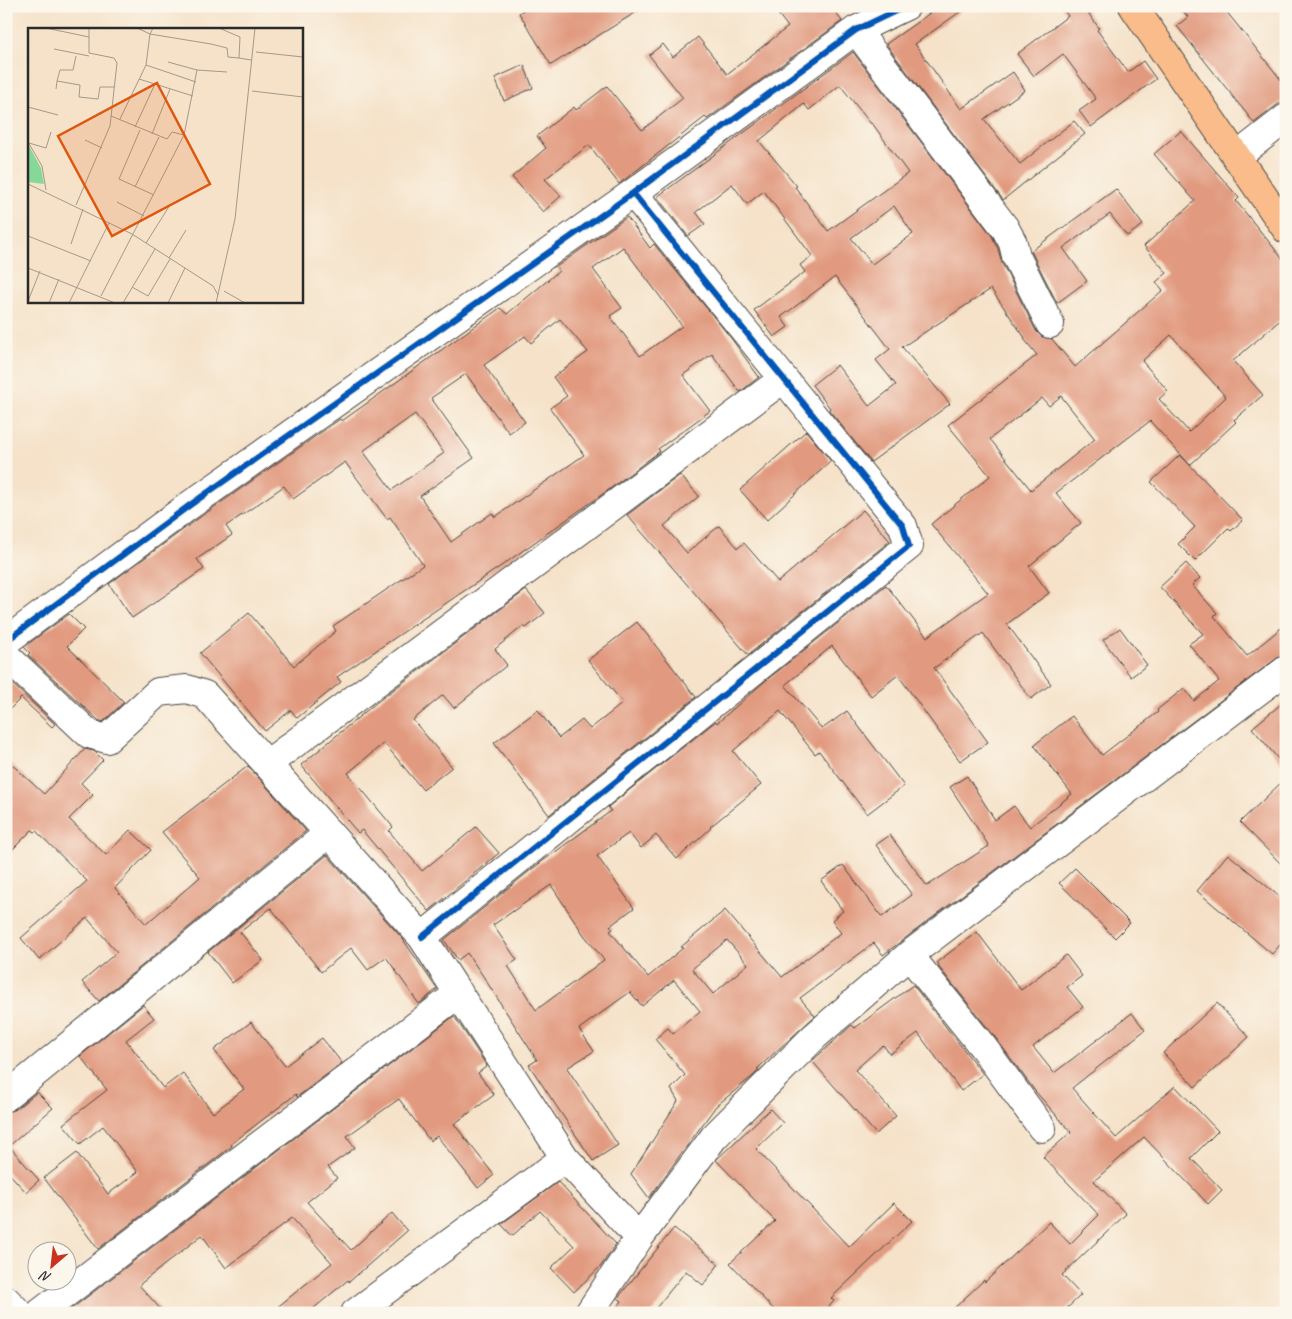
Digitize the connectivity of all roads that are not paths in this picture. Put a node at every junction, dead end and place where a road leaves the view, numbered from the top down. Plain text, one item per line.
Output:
1 (906, 6) edge
2 (1133, 6) edge
3 (856, 30) junction
4 (1286, 118) edge
5 (1236, 157) junction
6 (633, 193) junction
7 (1286, 229) edge
8 (1050, 324) dead end
9 (783, 379) junction
10 (6, 641) edge
11 (6, 656) edge
12 (1286, 670) edge
13 (267, 764) junction
14 (329, 833) junction
15 (422, 937) junction
16 (909, 955) junction
17 (459, 993) junction
18 (6, 1097) edge
19 (1042, 1128) dead end
20 (565, 1158) junction
21 (639, 1238) junction
22 (6, 1300) edge
23 (20, 1313) edge
24 (40, 1313) edge
25 (355, 1313) edge
26 (589, 1313) edge

1 - 3 street
2 - 5 main road
3 - 6 street
3 - 8 street
4 - 5 street
5 - 7 main road
6 - 9 street
6 - 10 street
9 - 13 street
9 - 15 street
11 - 13 street
12 - 16 street
13 - 14 street
14 - 15 street
14 - 18 street
15 - 17 street
16 - 19 street
16 - 21 street
17 - 20 street
17 - 24 street
20 - 21 street
20 - 25 street
21 - 26 street
22 - 23 street

